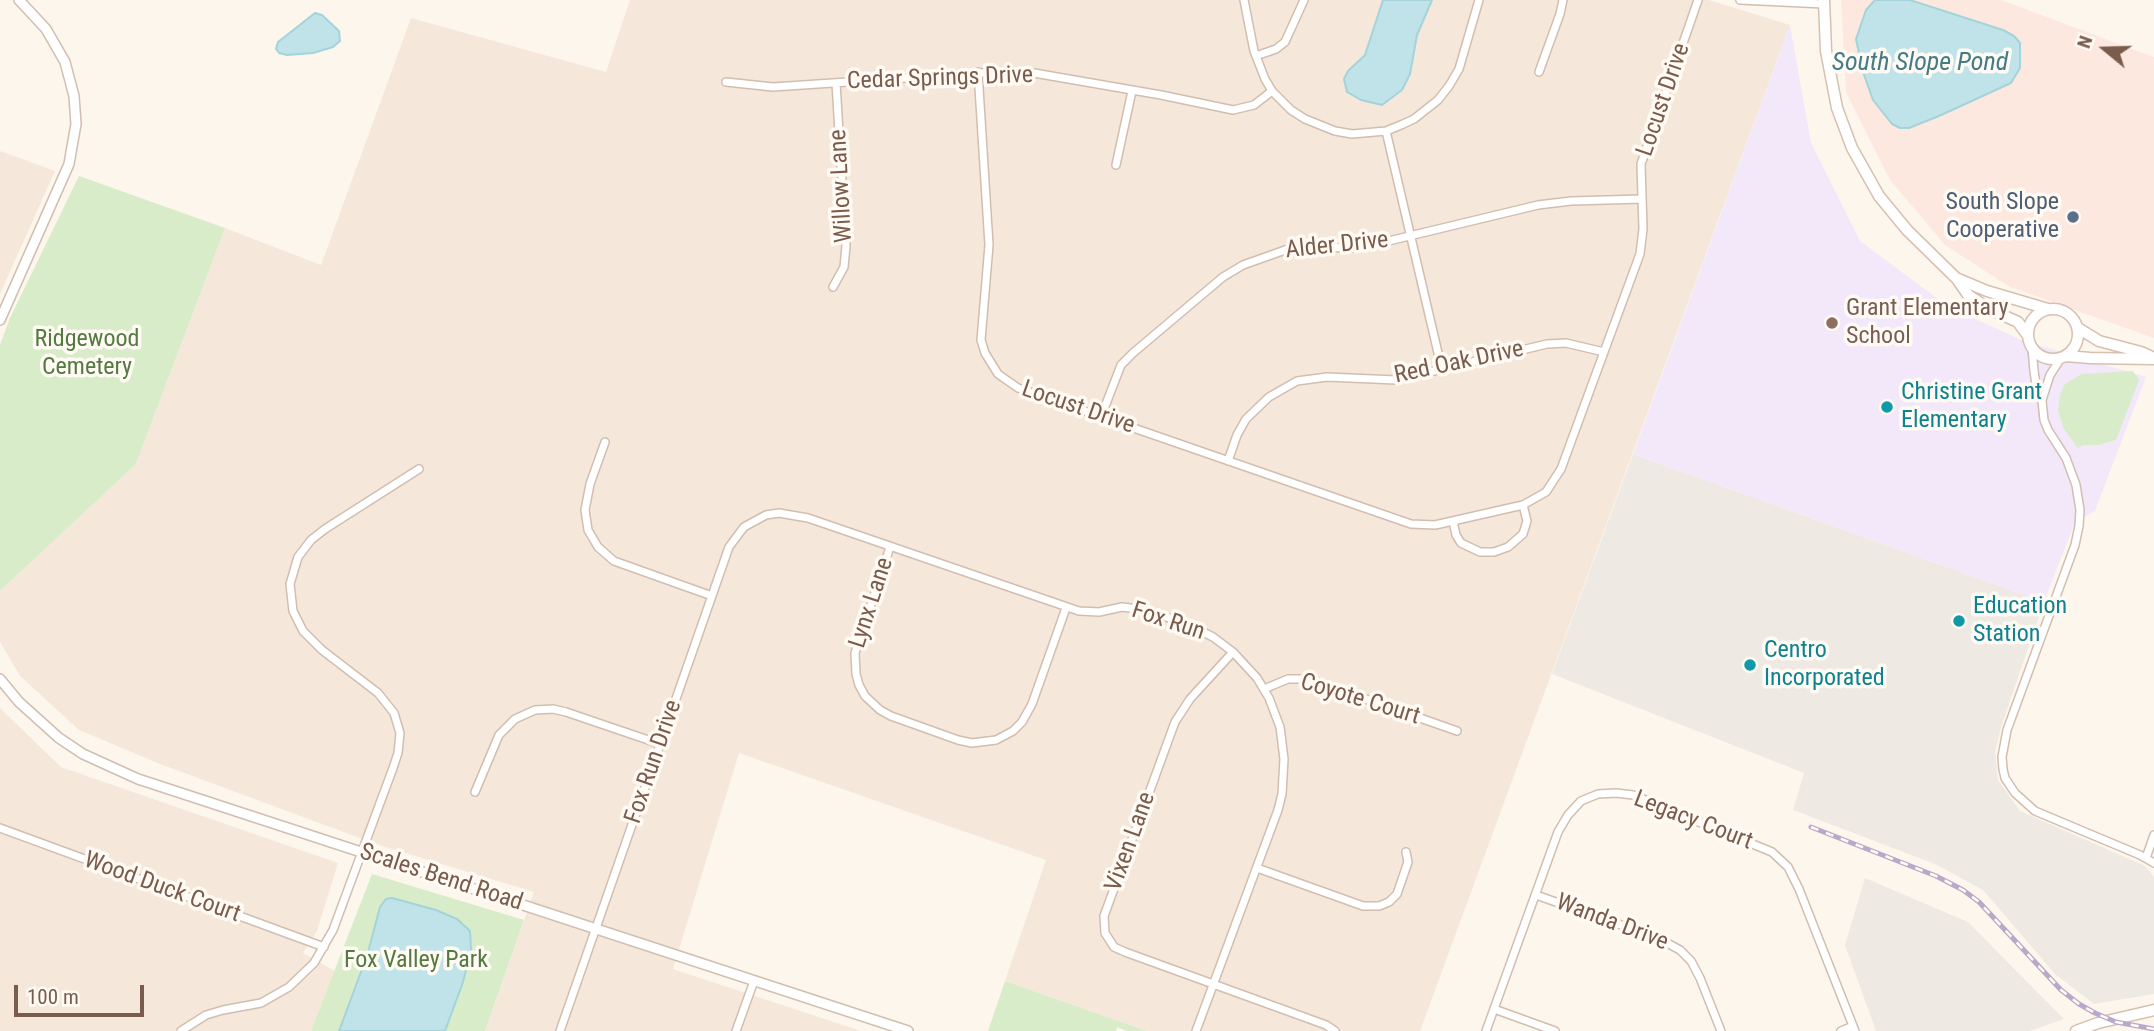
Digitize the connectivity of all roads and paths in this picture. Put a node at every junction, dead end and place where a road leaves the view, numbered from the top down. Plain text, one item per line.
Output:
1 (19, 0) edge
2 (1244, 0) edge
3 (1304, 0) edge
4 (1479, 0) edge
5 (1563, 0) edge
6 (1699, 0) edge
7 (1740, 0) edge
8 (1824, 2) edge
9 (1256, 57) junction
10 (978, 72) junction
11 (1539, 72) dead end
12 (726, 82) dead end
13 (836, 83) junction
14 (1132, 91) junction
15 (1272, 91) junction
16 (1386, 131) junction
17 (1116, 165) dead end
18 (1642, 199) junction
19 (1410, 236) junction
20 (1956, 278) junction
21 (833, 287) dead end
22 (3, 306) edge
23 (2048, 309) junction
24 (0, 320) edge
25 (2078, 328) junction
26 (2028, 336) junction
27 (2032, 348) junction
28 (1604, 352) junction
29 (2064, 357) junction
30 (2154, 358) edge
31 (1442, 370) junction
32 (2042, 401) junction
33 (1101, 417) junction
34 (605, 442) dead end
35 (1228, 461) junction
36 (419, 468) dead end
37 (1523, 505) junction
38 (1453, 521) junction
39 (890, 547) junction
40 (712, 596) junction
41 (1066, 608) junction
42 (1233, 652) junction
43 (0, 679) edge
44 (1264, 688) junction
45 (1457, 731) dead end
46 (660, 744) junction
47 (475, 792) dead end
48 (0, 828) edge
49 (2154, 835) edge
50 (1406, 852) dead end
51 (363, 853) junction
52 (2146, 858) junction
53 (2154, 863) edge
54 (1257, 868) junction
55 (1536, 895) junction
56 (595, 929) junction
57 (324, 947) junction
58 (754, 981) junction
59 (1213, 984) junction
60 (1494, 1009) junction
61 (2154, 1010) edge
62 (1854, 1028) edge
63 (181, 1031) edge
64 (560, 1031) edge
65 (736, 1031) edge
66 (908, 1031) edge
67 (1196, 1031) edge
68 (1335, 1031) edge
69 (1486, 1031) edge
70 (1555, 1031) edge
71 (1721, 1031) edge
72 (1841, 1031) edge
73 (2076, 1031) edge

1 - 22 street
2 - 9 street
3 - 9 street
4 - 16 street
5 - 11 street
6 - 18 street, Locust Drive
7 - 8 street
8 - 20 main road
9 - 15 street
10 - 13 street, Cedar Springs Drive
10 - 14 street, Cedar Springs Drive
10 - 33 street, Locust Drive
12 - 13 street, Cedar Springs Drive
13 - 21 street, Willow Lane
14 - 15 street, Cedar Springs Drive
14 - 17 street
15 - 16 street
16 - 19 street
18 - 19 street, Alder Drive
18 - 28 street, Locust Drive
19 - 31 street
19 - 33 street, Alder Drive
20 - 23 main road
20 - 26 main road
22 - 24 street
23 - 25 main road
23 - 26 main road
25 - 29 main road
25 - 30 main road
26 - 27 main road
27 - 29 main road
27 - 32 street
28 - 31 street, Red Oak Drive
28 - 37 street, Locust Drive
29 - 30 main road
29 - 32 street
31 - 35 street, Red Oak Drive
32 - 52 street
33 - 35 street, Locust Drive
34 - 40 street
35 - 38 street, Locust Drive
36 - 51 street
37 - 38 street, Locust Drive
37 - 38 street
39 - 40 street, Fox Run
39 - 41 street, Fox Run
39 - 41 street, Lynx Lane
40 - 46 street, Fox Run Drive
41 - 42 street, Fox Run
42 - 44 street, Fox Run
42 - 59 street, Vixen Lane
43 - 51 street, Scales Bend Road
44 - 45 street, Coyote Court
44 - 54 street, Fox Run
46 - 47 street
46 - 56 street, Fox Run Drive
48 - 57 street, Wood Duck Court
49 - 52 street
50 - 54 street
51 - 56 street, Scales Bend Road
51 - 57 street
52 - 53 street
54 - 59 street, Fox Run
55 - 60 street, Legacy Court
55 - 62 street, Legacy Court
55 - 71 street, Wanda Drive
56 - 58 street, Scales Bend Road
56 - 64 street, Fox Run Drive
57 - 63 street
58 - 65 street
58 - 66 street, Scales Bend Road
59 - 67 street, Fox Run
59 - 68 street, Vixen Lane
60 - 69 street, Legacy Court
60 - 70 street
61 - 73 main road
62 - 72 street

